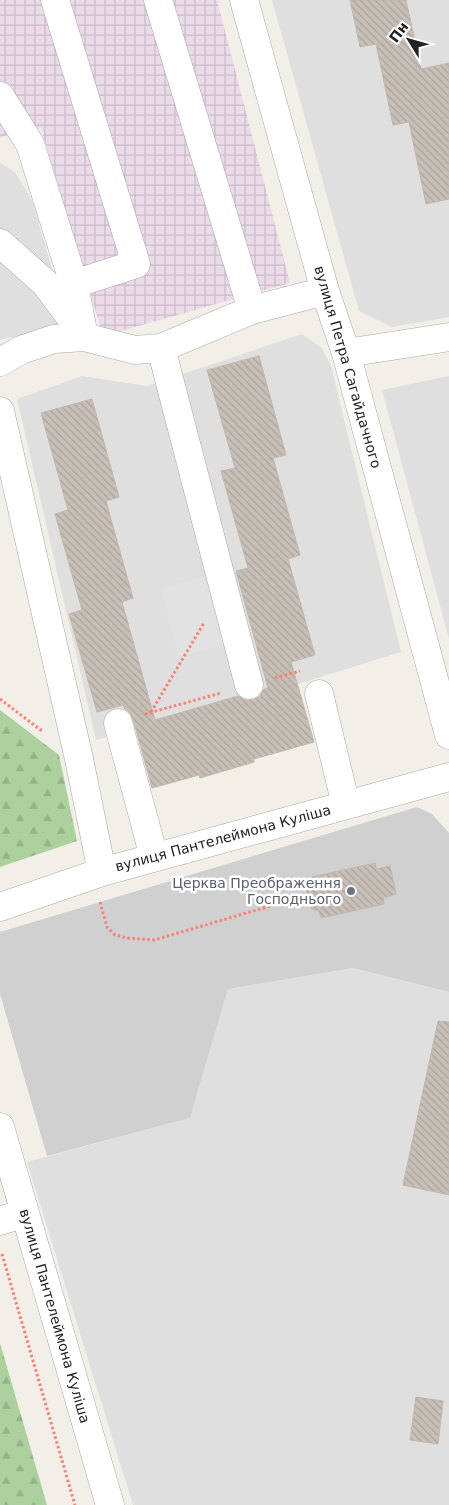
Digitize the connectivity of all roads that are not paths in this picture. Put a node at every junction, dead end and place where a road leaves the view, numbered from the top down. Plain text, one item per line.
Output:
1 (55, 0) edge
2 (158, 0) edge
3 (244, 0) edge
4 (0, 96) edge
5 (0, 243) edge
6 (74, 284) junction
7 (325, 291) junction
8 (252, 310) junction
9 (84, 336) junction
10 (449, 337) edge
11 (161, 348) junction
12 (346, 353) junction
13 (0, 362) edge
14 (0, 411) edge
15 (249, 685) dead end
16 (319, 694) dead end
17 (118, 723) dead end
18 (449, 735) edge
19 (449, 777) edge
20 (346, 805) junction
21 (154, 858) junction
22 (97, 873) junction
23 (0, 907) edge
24 (0, 1127) edge
25 (13, 1217) edge
26 (110, 1505) edge

1 - 6 street
2 - 8 street
3 - 7 street, вулиця Петра Сагайдачного
4 - 6 street
5 - 9 street
6 - 9 street
7 - 8 street
7 - 12 street, вулиця Петра Сагайдачного
8 - 11 street
9 - 11 street
9 - 13 street
10 - 12 street
11 - 15 street
12 - 18 street, вулиця Петра Сагайдачного
14 - 22 street
16 - 20 street
17 - 21 street
19 - 20 street, вулиця Пантелеймона Куліша
20 - 21 street, вулиця Пантелеймона Куліша
21 - 22 street, вулиця Пантелеймона Куліша
22 - 23 street, вулиця Пантелеймона Куліша
24 - 25 street, вулиця Пантелеймона Куліша
25 - 26 street, вулиця Пантелеймона Куліша

